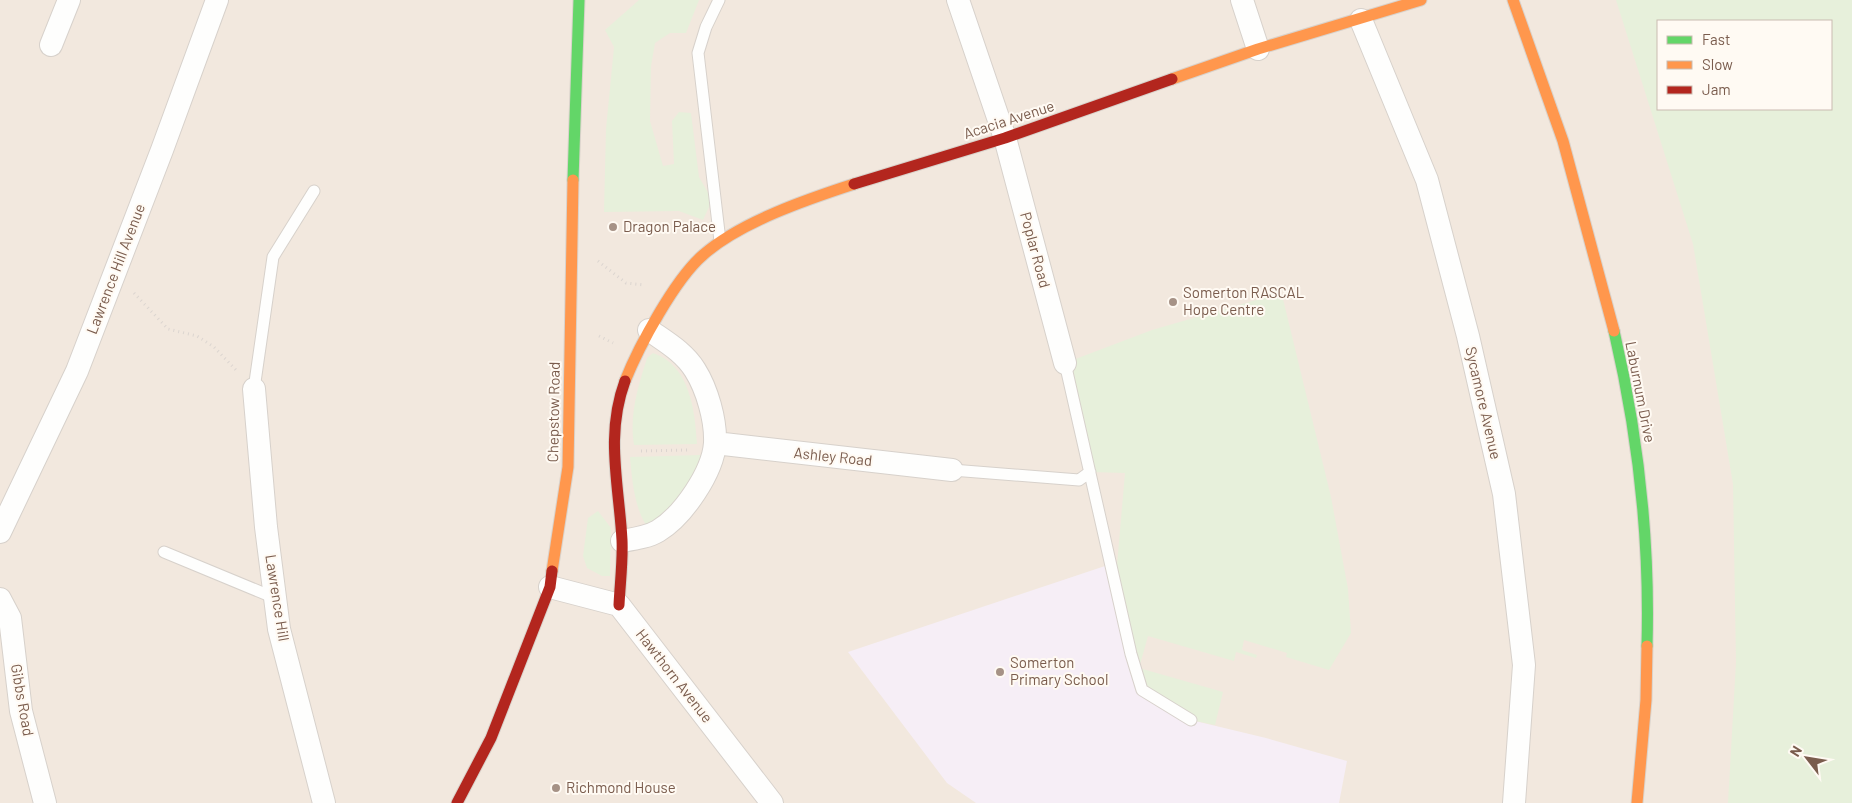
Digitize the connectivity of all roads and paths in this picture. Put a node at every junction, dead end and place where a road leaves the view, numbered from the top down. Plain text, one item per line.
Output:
1 (69, 0) edge
2 (217, 0) edge
3 (579, 0) edge
4 (719, 0) edge
5 (958, 0) edge
6 (1242, 0) edge
7 (1421, 0) edge
8 (1513, 0) edge
9 (1361, 20) junction
10 (52, 44) dead end
11 (1258, 49) junction
12 (1005, 138) junction
13 (314, 191) dead end
14 (720, 241) junction
15 (571, 243) junction
16 (684, 276) junction
17 (110, 285) junction
18 (650, 330) junction
19 (601, 338) dead end
20 (617, 344) dead end
21 (1065, 362) joint
22 (254, 389) junction
23 (714, 446) junction
24 (613, 452) junction
25 (952, 470) joint
26 (1090, 472) junction
27 (0, 532) edge
28 (622, 542) junction
29 (164, 552) dead end
30 (550, 588) junction
31 (275, 598) junction
32 (0, 599) edge
33 (619, 605) junction
34 (1191, 720) dead end
35 (45, 803) edge
36 (324, 803) edge
37 (457, 803) edge
38 (772, 803) edge
39 (1514, 803) edge
40 (1637, 803) edge

1 - 10 street
2 - 17 street, Lawrence Hill Avenue
3 - 15 street, Chepstow Road
4 - 14 lane
5 - 12 street, Poplar Road
6 - 11 street
7 - 9 street, Acacia Avenue
8 - 40 street, Laburnum Drive
9 - 11 street, Acacia Avenue
9 - 39 street, Sycamore Avenue
11 - 12 street, Acacia Avenue
12 - 14 street, Acacia Avenue
12 - 21 street, Poplar Road
13 - 22 lane
14 - 16 street, Acacia Avenue
15 - 16 path
15 - 30 street, Chepstow Road
16 - 18 street, Acacia Avenue
17 - 22 path
17 - 27 street, Lawrence Hill Avenue
18 - 23 street
18 - 24 street, Acacia Avenue
19 - 20 path
21 - 26 lane
22 - 31 street, Lawrence Hill
23 - 24 path
23 - 25 street, Ashley Road
23 - 28 street
24 - 28 street, Acacia Avenue
25 - 26 lane
26 - 34 lane
28 - 33 street, Acacia Avenue
29 - 31 lane
30 - 33 street
30 - 37 street, Chepstow Road
31 - 36 street, Lawrence Hill
32 - 35 street, Gibbs Road
33 - 38 street, Hawthorn Avenue

